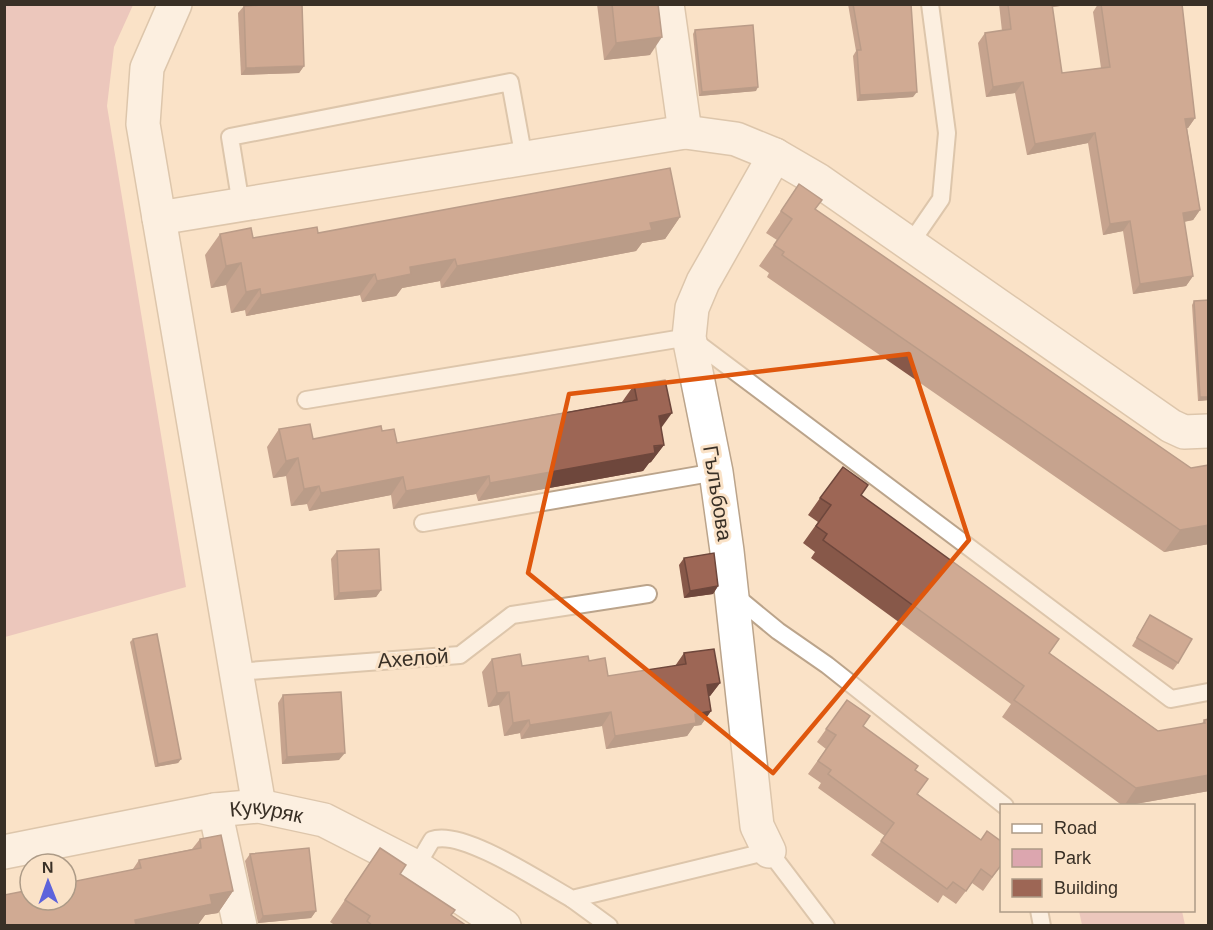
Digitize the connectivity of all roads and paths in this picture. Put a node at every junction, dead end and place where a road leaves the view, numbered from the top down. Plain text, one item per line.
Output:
1 (175, 4) edge
2 (667, 4) edge
3 (930, 4) edge
4 (685, 132) junction
5 (775, 155) junction
6 (524, 159) junction
7 (241, 205) junction
8 (159, 218) junction
9 (910, 244) junction
10 (689, 337) junction
11 (306, 400) dead end
12 (1209, 431) edge
13 (716, 472) junction
14 (423, 523) edge
15 (648, 594) dead end
16 (733, 594) junction
17 (236, 672) junction
18 (1209, 692) edge
19 (1002, 804) edge
20 (259, 806) junction
21 (215, 810) junction
22 (769, 851) junction
23 (4, 852) edge
24 (416, 867) junction
25 (572, 899) junction
26 (240, 926) edge
27 (504, 926) edge
28 (609, 926) edge
29 (826, 926) edge

1 - 8 street
2 - 4 street
3 - 9 lane
4 - 5 street
4 - 6 street
5 - 9 street
5 - 10 street, Гълъбова
6 - 7 street
6 - 7 lane
7 - 8 street
8 - 17 street
9 - 12 street
10 - 11 lane
10 - 13 street, Гълъбова
10 - 18 lane
13 - 14 lane
13 - 16 street, Гълъбова
15 - 17 lane, Ахелой
16 - 19 lane
16 - 22 street, Гълъбова
17 - 20 street
20 - 21 street, Кукуряк
20 - 24 street, Кукуряк
21 - 23 street, Кукуряк
21 - 26 street
22 - 25 lane
22 - 29 lane
24 - 25 lane
24 - 27 street, Кукуряк
25 - 28 lane

